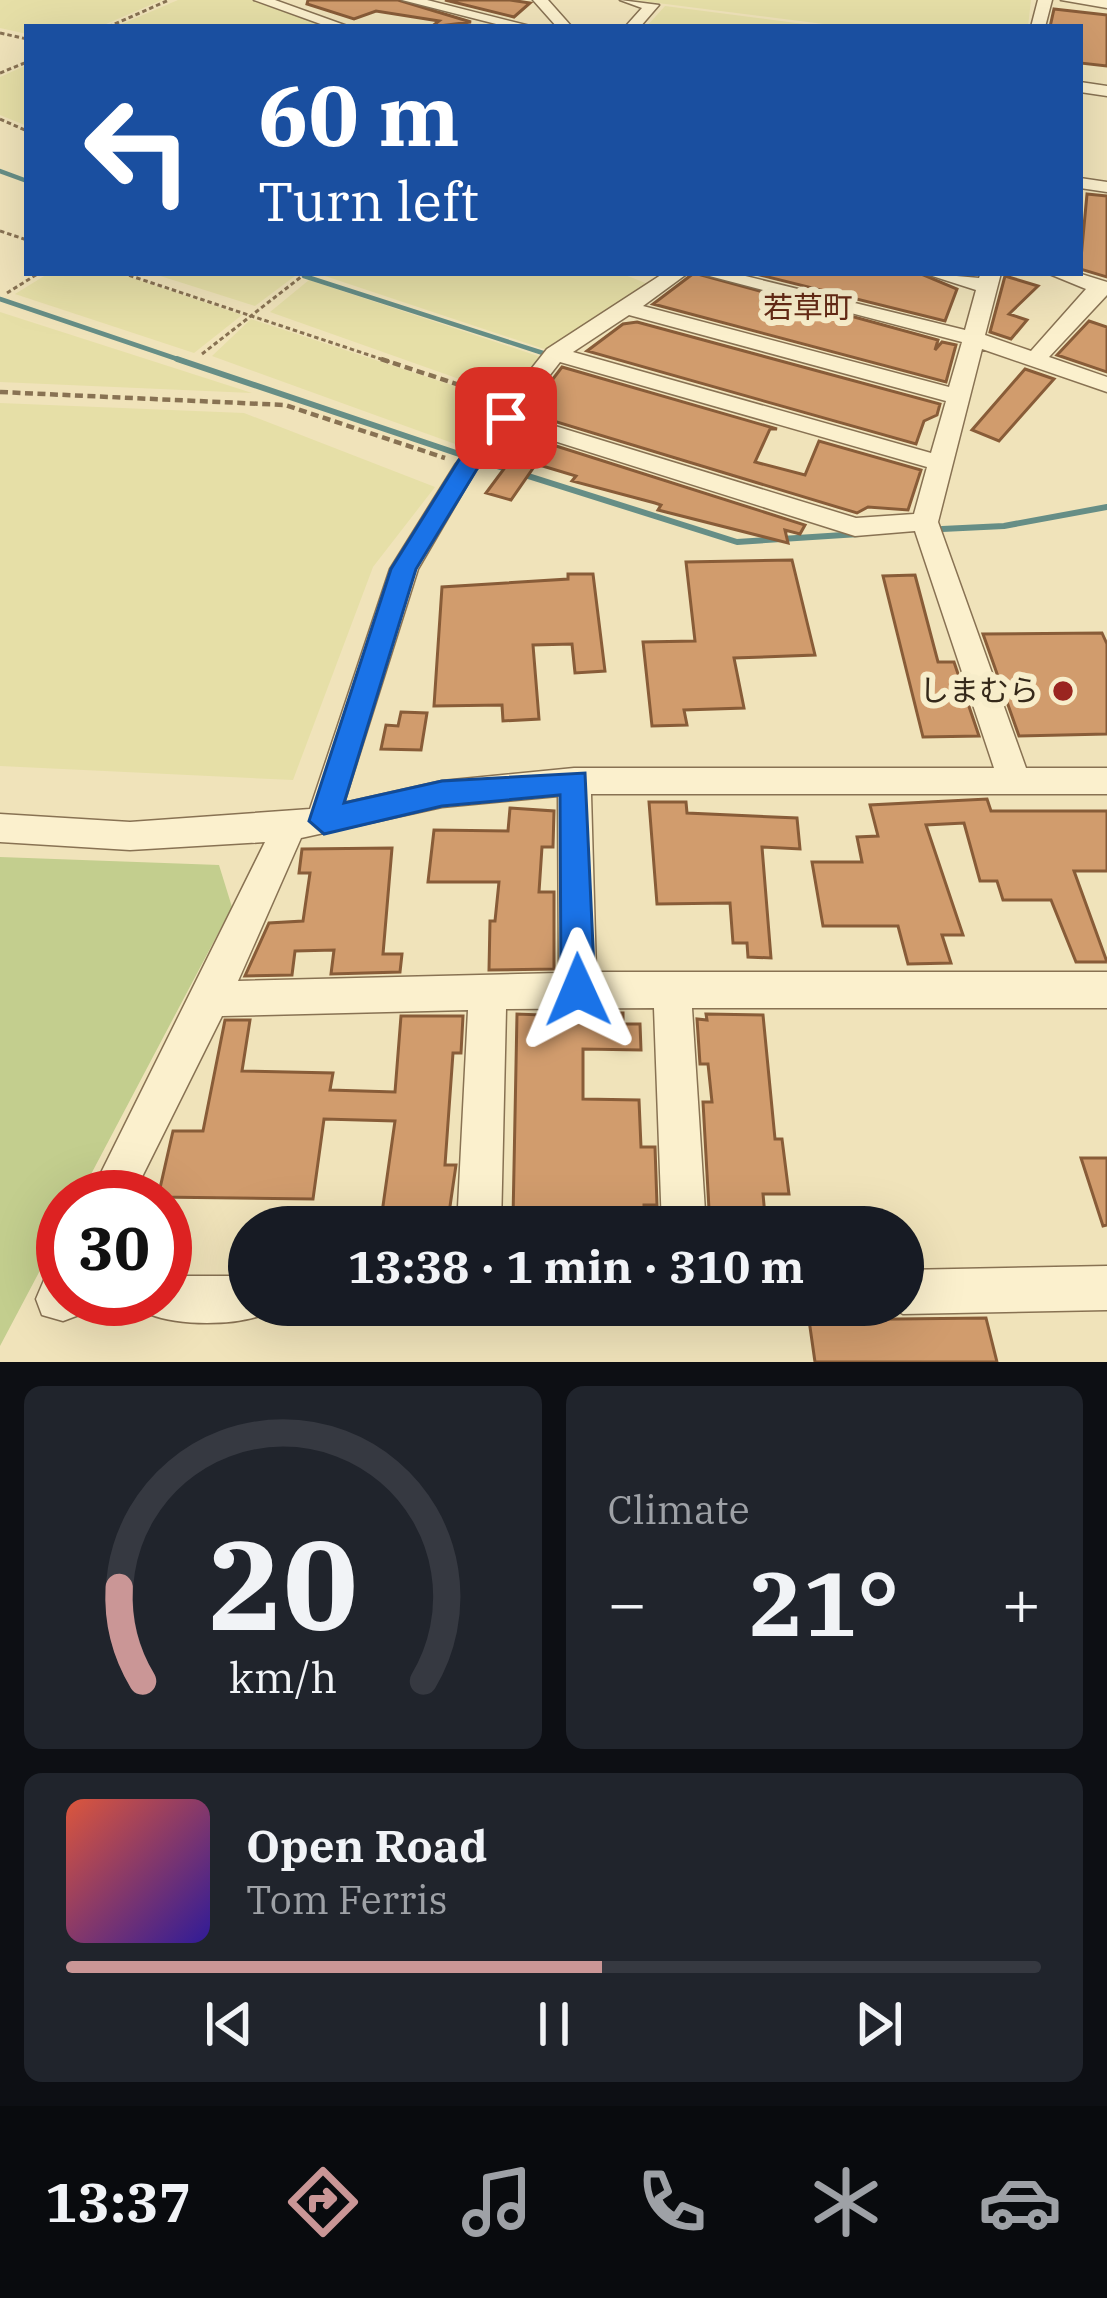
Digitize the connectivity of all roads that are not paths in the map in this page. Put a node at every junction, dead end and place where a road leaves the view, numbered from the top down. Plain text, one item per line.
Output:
1 (261, 0) edge
2 (409, 0) edge
3 (540, 0) edge
4 (1068, 0) edge
5 (626, 2) edge
6 (1107, 4) edge
7 (334, 24) edge
8 (514, 24) edge
9 (562, 24) edge
10 (635, 24) edge
11 (675, 276) edge
12 (719, 276) edge
13 (1066, 276) edge
14 (988, 279) edge
15 (1103, 288) edge
16 (627, 308) junction
17 (972, 338) junction
18 (556, 354) junction
19 (1036, 359) junction
20 (1107, 385) edge
21 (959, 397) junction
22 (511, 411) junction
23 (940, 463) junction
24 (925, 523) junction
25 (574, 781) junction
26 (1015, 781) junction
27 (1107, 781) edge
28 (307, 823) junction
29 (0, 828) edge
30 (578, 990) junction
31 (1107, 990) edge
32 (488, 992) junction
33 (672, 992) junction
34 (211, 999) junction
35 (124, 1170) edge
36 (480, 1206) edge
37 (683, 1206) edge
38 (1107, 1288) edge
39 (924, 1292) edge
40 (192, 1298) edge
41 (228, 1298) edge

1 - 7 street
2 - 8 street
3 - 9 street
4 - 6 street
5 - 10 street
11 - 16 street
12 - 17 street
13 - 15 street
14 - 17 street
15 - 19 street
16 - 18 street
16 - 21 street
17 - 19 street
17 - 21 street
18 - 22 street
18 - 23 street
19 - 20 street
21 - 23 street
22 - 24 street
22 - 28 street
23 - 24 street
24 - 26 street
25 - 26 street
25 - 28 street
25 - 30 street
26 - 27 street
28 - 29 street
28 - 34 street
30 - 32 street
30 - 33 street
31 - 33 street
32 - 34 street
32 - 36 street
33 - 37 street
34 - 35 street
38 - 39 street
40 - 41 street

